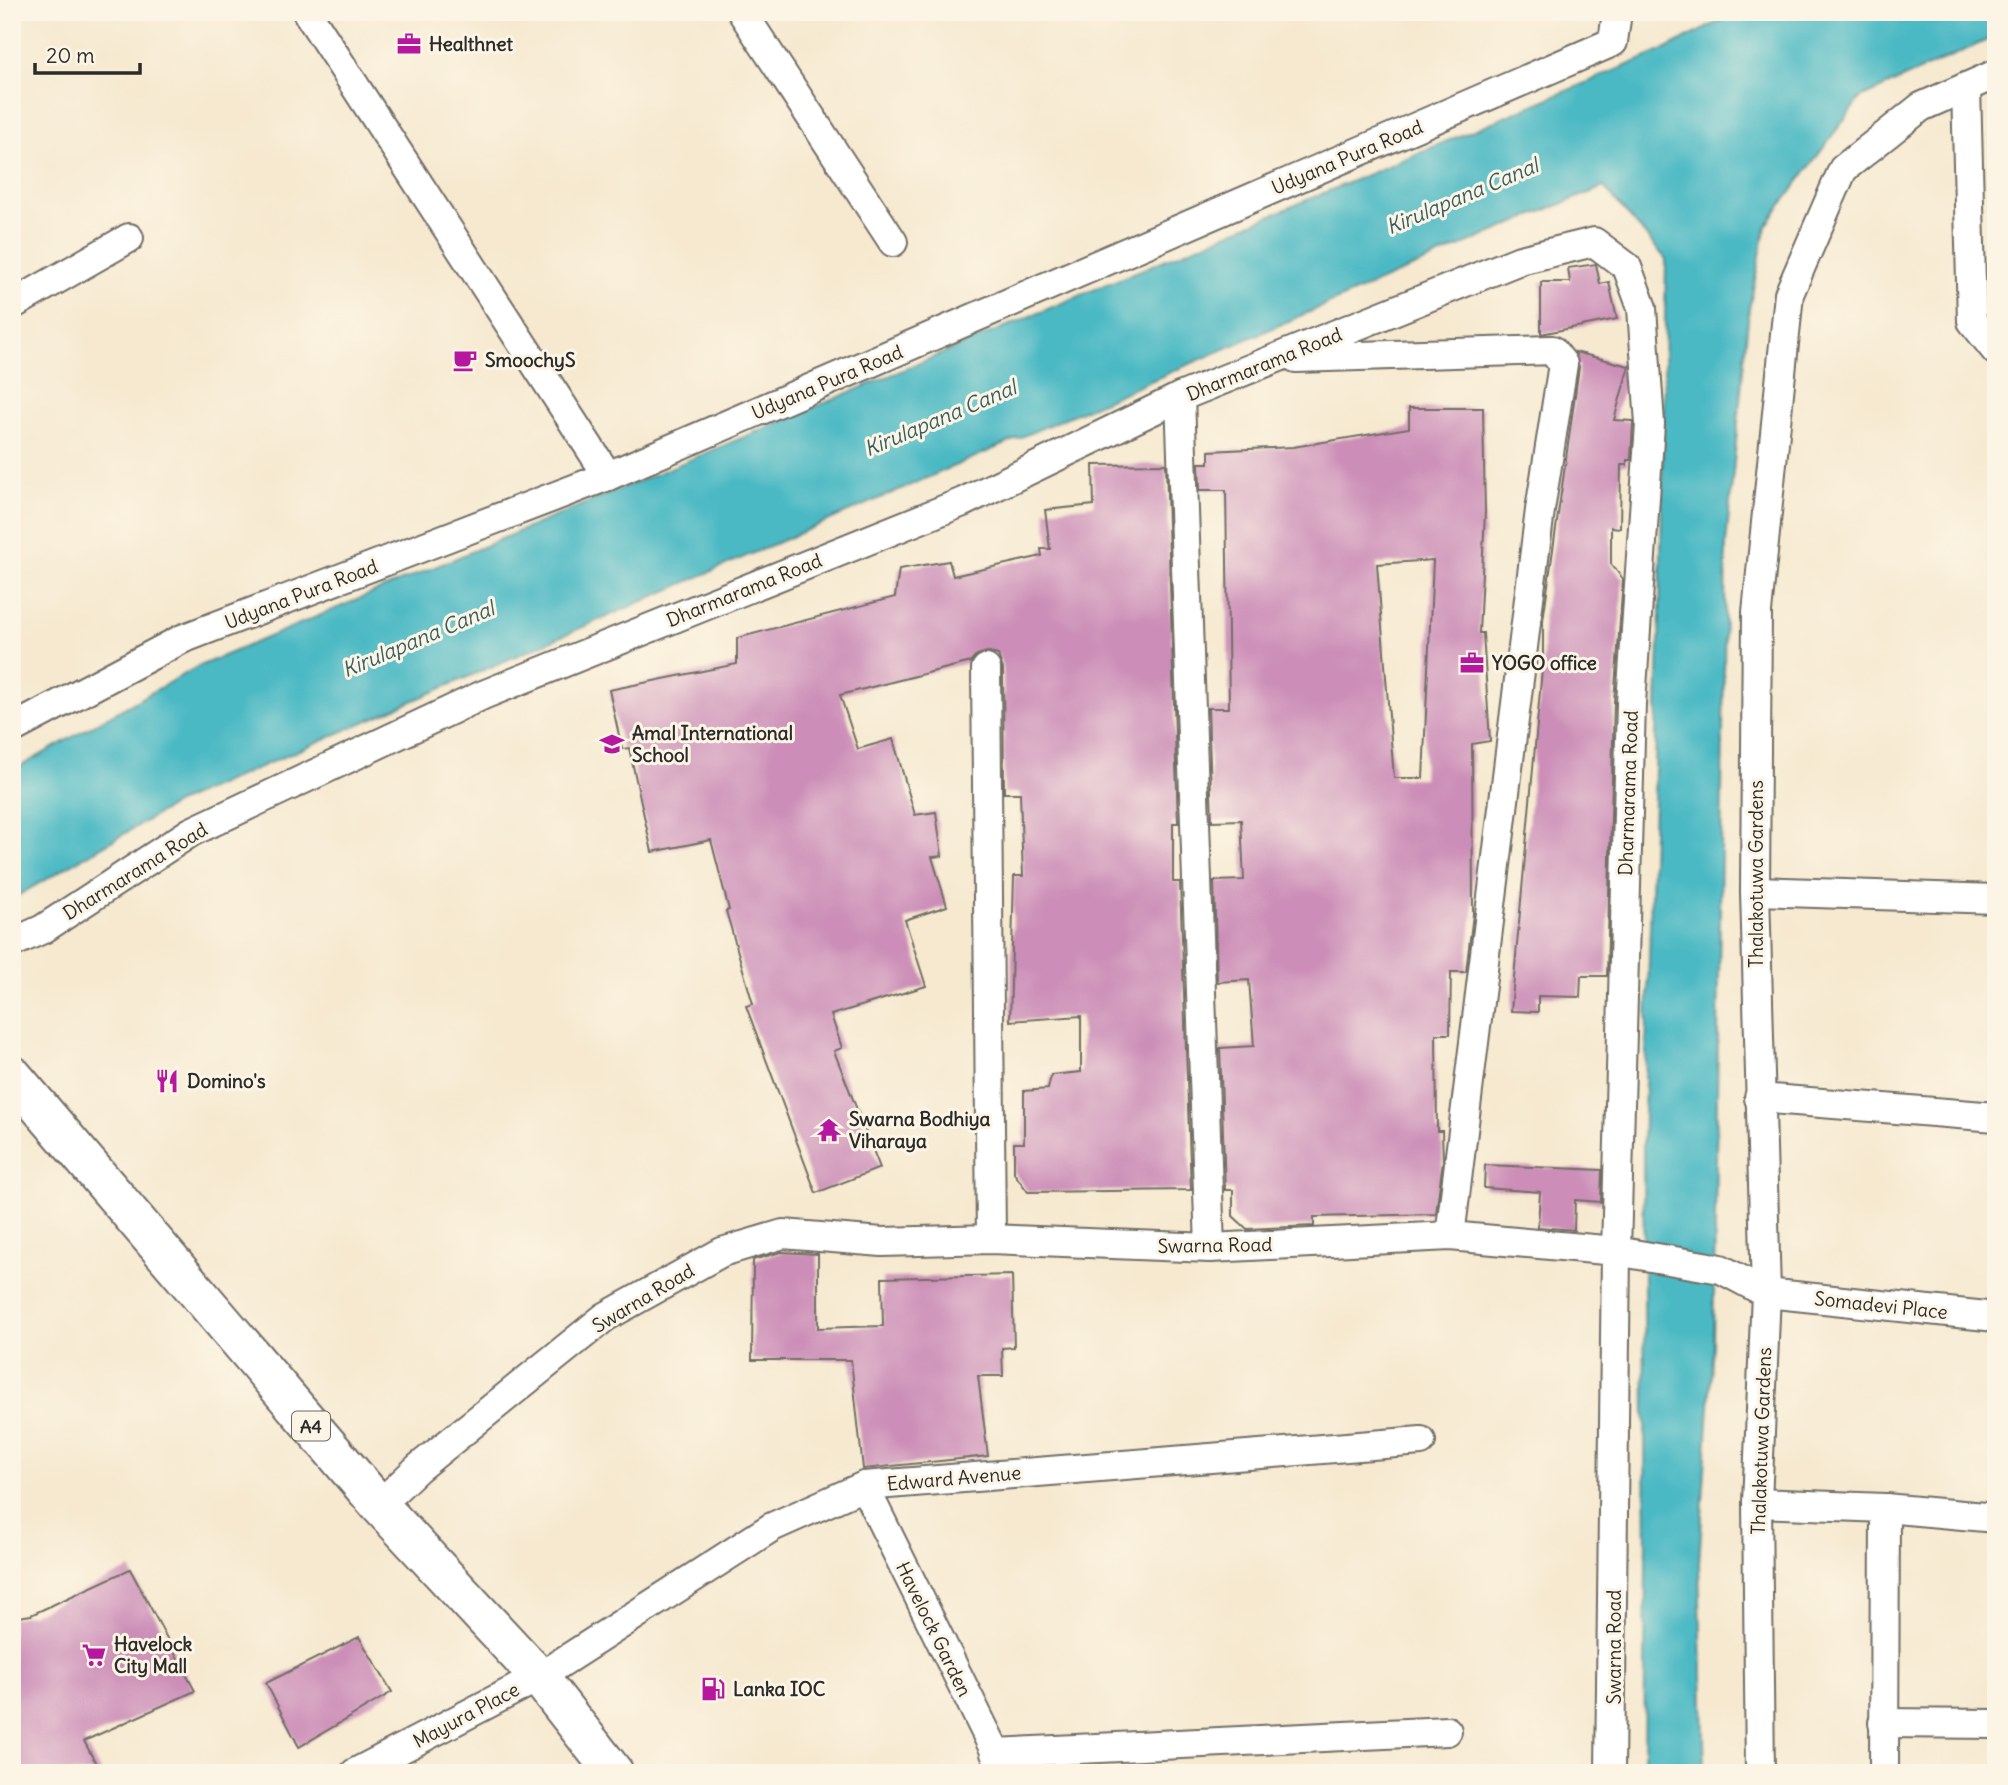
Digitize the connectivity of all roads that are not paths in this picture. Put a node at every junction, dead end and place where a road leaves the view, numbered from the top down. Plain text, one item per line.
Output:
1 (307, 12) edge
2 (742, 12) edge
3 (1617, 12) edge
4 (1996, 74) edge
5 (1966, 87) junction
6 (129, 238) dead end
7 (893, 242) dead end
8 (12, 305) edge
9 (1996, 351) edge
10 (1278, 358) junction
11 (1180, 397) junction
12 (608, 476) junction
13 (986, 669) dead end
14 (12, 729) edge
15 (1755, 891) junction
16 (1996, 899) edge
17 (12, 943) edge
18 (12, 1075) edge
19 (1759, 1098) junction
20 (1996, 1117) edge
21 (1450, 1236) junction
22 (991, 1239) junction
23 (1210, 1248) junction
24 (1616, 1251) junction
25 (1766, 1293) junction
26 (1996, 1317) edge
27 (1421, 1441) dead end
28 (864, 1486) junction
29 (1758, 1503) junction
30 (379, 1505) junction
31 (1885, 1508) junction
32 (1996, 1518) edge
33 (539, 1676) junction
34 (1883, 1723) junction
35 (1996, 1724) edge
36 (1447, 1731) dead end
37 (1000, 1763) edge
38 (355, 1773) edge
39 (614, 1773) edge
40 (1611, 1773) edge
41 (1760, 1773) edge
42 (1884, 1773) edge

1 - 12 street
2 - 7 street
3 - 12 street, Udyana Pura Road
4 - 5 street, Thalakotuwa Gardens
5 - 9 street
5 - 15 street, Thalakotuwa Gardens
6 - 8 street
10 - 11 street, Dharmarama Road
10 - 21 street
10 - 24 street, Dharmarama Road
11 - 17 street, Dharmarama Road
11 - 23 street
12 - 14 street, Udyana Pura Road
13 - 22 street
15 - 16 street
15 - 19 street, Thalakotuwa Gardens
18 - 30 highway, A4
19 - 20 street
19 - 25 street, Thalakotuwa Gardens
21 - 23 street, Swarna Road
21 - 24 street, Swarna Road
22 - 23 street, Swarna Road
22 - 30 street, Swarna Road
24 - 25 street
24 - 40 street, Swarna Road
25 - 26 street, Somadevi Place
25 - 29 street, Thalakotuwa Gardens
27 - 28 street, Edward Avenue
28 - 33 street, Edward Avenue
28 - 37 street, Havelock Garden
29 - 31 street
29 - 41 street, Thalakotuwa Gardens
30 - 33 highway, A4
31 - 32 street
31 - 34 street
33 - 38 street, Mayura Place
33 - 39 highway, A4
34 - 35 street
34 - 42 street
36 - 37 street

